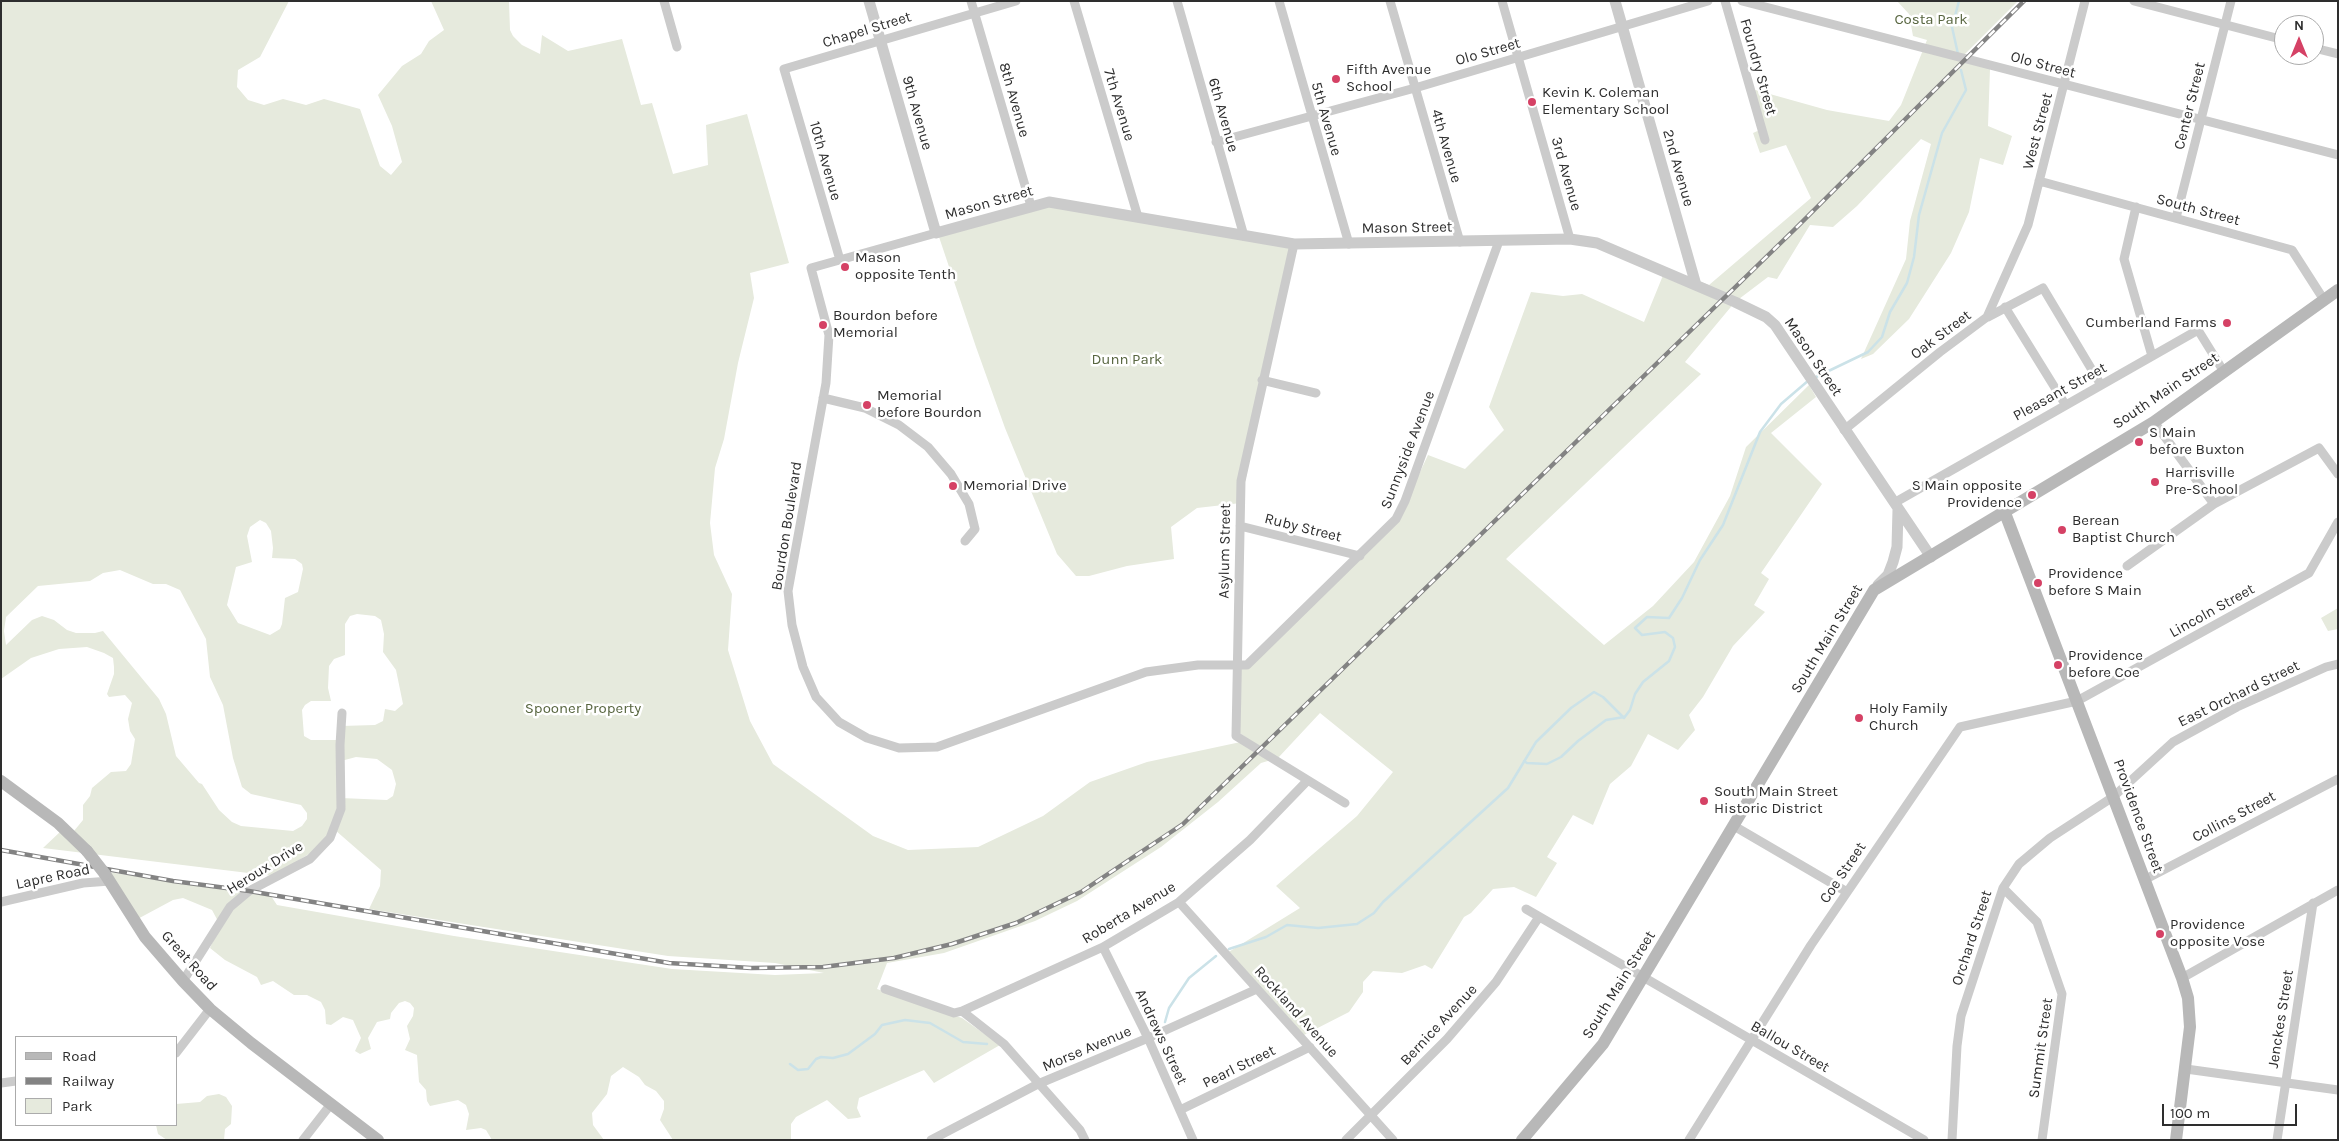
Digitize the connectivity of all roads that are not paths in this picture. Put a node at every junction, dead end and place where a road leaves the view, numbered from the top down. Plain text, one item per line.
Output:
1 (664, 1) edge
2 (869, 1) edge
3 (971, 1) edge
4 (1016, 1) edge
5 (1074, 1) edge
6 (1177, 1) edge
7 (1279, 1) edge
8 (1390, 1) edge
9 (1502, 1) edge
10 (1615, 1) edge
11 (1708, 1) edge
12 (1725, 1) edge
13 (1742, 1) edge
14 (2085, 1) edge
15 (2134, 1) edge
16 (2231, 1) edge
17 (974, 13) junction
18 (2225, 25) junction
19 (1622, 27) junction
20 (2274, 37) edge
21 (880, 40) junction
22 (677, 47) dead end
23 (2324, 50) edge
24 (2338, 54) edge
25 (1519, 57) junction
26 (784, 69) joint
27 (2064, 85) junction
28 (1415, 88) junction
29 (1311, 116) junction
30 (2200, 121) junction
31 (1765, 140) dead end
32 (1216, 142) junction
33 (2338, 156) edge
34 (2039, 181) junction
35 (1031, 206) junction
36 (2136, 207) junction
37 (1138, 217) junction
38 (2176, 218) junction
39 (936, 233) junction
40 (1244, 236) junction
41 (1570, 239) junction
42 (1499, 241) junction
43 (1460, 242) junction
44 (1294, 244) junction
45 (1349, 244) junction
46 (840, 260) junction
47 (811, 268) joint
48 (1696, 285) junction
49 (2338, 290) edge
50 (2324, 300) junction
51 (2005, 307) junction
52 (1988, 317) junction
53 (2152, 356) junction
54 (2224, 372) junction
55 (1262, 380) junction
56 (2101, 385) junction
57 (1316, 393) dead end
58 (823, 398) junction
59 (2065, 404) junction
60 (2154, 422) junction
61 (1844, 430) junction
62 (2338, 474) edge
63 (2214, 504) junction
64 (1896, 506) junction
65 (2005, 513) junction
66 (2338, 522) edge
67 (1240, 526) junction
68 (965, 541) dead end
69 (1360, 556) junction
70 (1931, 558) junction
71 (2127, 566) dead end
72 (1874, 590) junction
73 (1237, 664) junction
74 (2338, 664) edge
75 (2077, 701) junction
76 (342, 713) dead end
77 (2338, 779) edge
78 (1, 781) edge
79 (1307, 781) junction
80 (2113, 797) junction
81 (1345, 803) dead end
82 (1734, 826) junction
83 (107, 877) junction
84 (2144, 880) junction
85 (2003, 888) junction
86 (2338, 890) edge
87 (1847, 892) junction
88 (1, 902) edge
89 (1179, 902) junction
90 (2312, 904) junction
91 (1526, 909) dead end
92 (1538, 917) junction
93 (1103, 947) junction
94 (1643, 978) junction
95 (2182, 978) junction
96 (182, 981) junction
97 (885, 989) dead end
98 (1257, 989) junction
99 (210, 1009) junction
100 (962, 1011) junction
101 (1148, 1038) junction
102 (1752, 1041) junction
103 (1310, 1047) junction
104 (178, 1050) edge
105 (2186, 1068) junction
106 (15, 1081) edge
107 (1, 1082) edge
108 (2285, 1083) junction
109 (1038, 1084) junction
110 (2338, 1090) edge
111 (331, 1104) junction
112 (1180, 1110) junction
113 (1371, 1116) junction
114 (1693, 1138) edge
115 (303, 1140) edge
116 (378, 1140) edge
117 (931, 1140) edge
118 (1084, 1140) edge
119 (1193, 1140) edge
120 (1346, 1140) edge
121 (1394, 1140) edge
122 (1522, 1140) edge
123 (1924, 1140) edge
124 (1952, 1140) edge
125 (2042, 1140) edge
126 (2176, 1140) edge
127 (2277, 1140) edge

1 - 22 street
2 - 21 street, 9th Avenue
3 - 17 street, 8th Avenue
4 - 17 street, Chapel Street
5 - 37 street, 7th Avenue
6 - 32 street, 6th Avenue
7 - 29 street, 5th Avenue
8 - 28 street, 4th Avenue
9 - 25 street, 3rd Avenue
10 - 19 street, 2nd Avenue
11 - 19 street, Olo Street
12 - 31 street, Foundry Street
13 - 27 street, Olo Street
14 - 27 street, West Street
15 - 18 street
16 - 18 street, Center Street
17 - 21 street, Chapel Street
17 - 35 street, 8th Avenue
18 - 20 street
18 - 30 street, Center Street
19 - 25 street, Olo Street
19 - 48 street, 2nd Avenue
21 - 26 street, Chapel Street
21 - 39 street, 9th Avenue
23 - 24 street
25 - 28 street, Olo Street
25 - 41 street, 3rd Avenue
26 - 46 street, 10th Avenue
27 - 30 street, Olo Street
27 - 34 street, West Street
28 - 29 street, Olo Street
28 - 43 street, 4th Avenue
29 - 32 street, Olo Street
29 - 45 street, 5th Avenue
30 - 33 street, Olo Street
30 - 38 street, Center Street
32 - 40 street, 6th Avenue
34 - 36 street, South Street
34 - 52 street, Oak Street
35 - 37 street, Mason Street
35 - 39 street, Mason Street
36 - 38 street, South Street
36 - 53 street
37 - 40 street, Mason Street
38 - 50 street, South Street
39 - 46 street, Mason Street
40 - 44 street, Mason Street
41 - 42 street, Mason Street
41 - 48 street, Mason Street
42 - 43 street, Mason Street
42 - 69 street, Sunnyside Avenue
43 - 45 street, Mason Street
44 - 45 street, Mason Street
44 - 55 street, Asylum Street
46 - 47 street, Mason Street
47 - 58 street, Bourdon Boulevard
48 - 61 street, Mason Street
49 - 50 main road, South Main Street
50 - 54 main road, South Main Street
51 - 52 street
51 - 56 street
51 - 59 street
52 - 61 street, Oak Street
53 - 54 street, Pleasant Street
53 - 56 street, Pleasant Street
54 - 60 main road, South Main Street
55 - 57 street
55 - 67 street, Asylum Street
56 - 59 street, Pleasant Street
58 - 68 street
58 - 73 street, Bourdon Boulevard
59 - 64 street, Pleasant Street
60 - 63 street
60 - 65 main road, South Main Street
61 - 64 street, Mason Street
62 - 63 street
63 - 71 street
64 - 70 street, Mason Street
64 - 72 street
65 - 70 main road, South Main Street
65 - 75 main road, Providence Street
66 - 75 street, Lincoln Street
67 - 69 street, Ruby Street
67 - 73 street, Asylum Street
69 - 73 street, Sunnyside Avenue
70 - 72 main road, South Main Street
72 - 82 main road, South Main Street
73 - 79 street, Asylum Street
74 - 80 street, East Orchard Street
75 - 80 main road, Providence Street
75 - 87 street, Coe Street
76 - 96 street, Heroux Drive
77 - 84 street, Collins Street
78 - 83 main road, Great Road, bridge
79 - 81 street, Asylum Street
79 - 89 street, Roberta Avenue
80 - 84 main road, Providence Street
80 - 85 street, Orchard Street
82 - 87 street
82 - 94 main road, South Main Street
83 - 88 street, Lapre Road
83 - 96 main road, Great Road
84 - 95 main road, Providence Street
85 - 124 street, Orchard Street
85 - 125 street, Summit Street
86 - 90 street
87 - 102 street, Coe Street
89 - 93 street, Roberta Avenue
89 - 98 street, Rockland Avenue
90 - 95 street
90 - 108 street, Jenckes Street
91 - 92 street, Ballou Street
92 - 94 street, Ballou Street
92 - 113 street, Bernice Avenue
93 - 100 street, Roberta Avenue
93 - 101 street, Andrews Street
94 - 102 street, Ballou Street
94 - 122 main road, South Main Street
95 - 105 main road, Providence Street
96 - 99 main road, Great Road
97 - 100 street
98 - 101 street, Morse Avenue
98 - 103 street, Rockland Avenue
99 - 104 street
99 - 111 main road, Great Road
100 - 109 street
101 - 109 street, Morse Avenue
101 - 112 street, Andrews Street
102 - 114 street, Coe Street
102 - 123 street, Ballou Street
103 - 112 street, Pearl Street
103 - 113 street, Rockland Avenue
105 - 108 street
105 - 126 main road, Providence Street
106 - 107 street
108 - 110 street
108 - 127 street, Jenckes Street
109 - 117 street, Morse Avenue
109 - 118 street
111 - 115 street
111 - 116 main road, Great Road
112 - 119 street, Andrews Street
113 - 120 street, Bernice Avenue
113 - 121 street, Rockland Avenue

